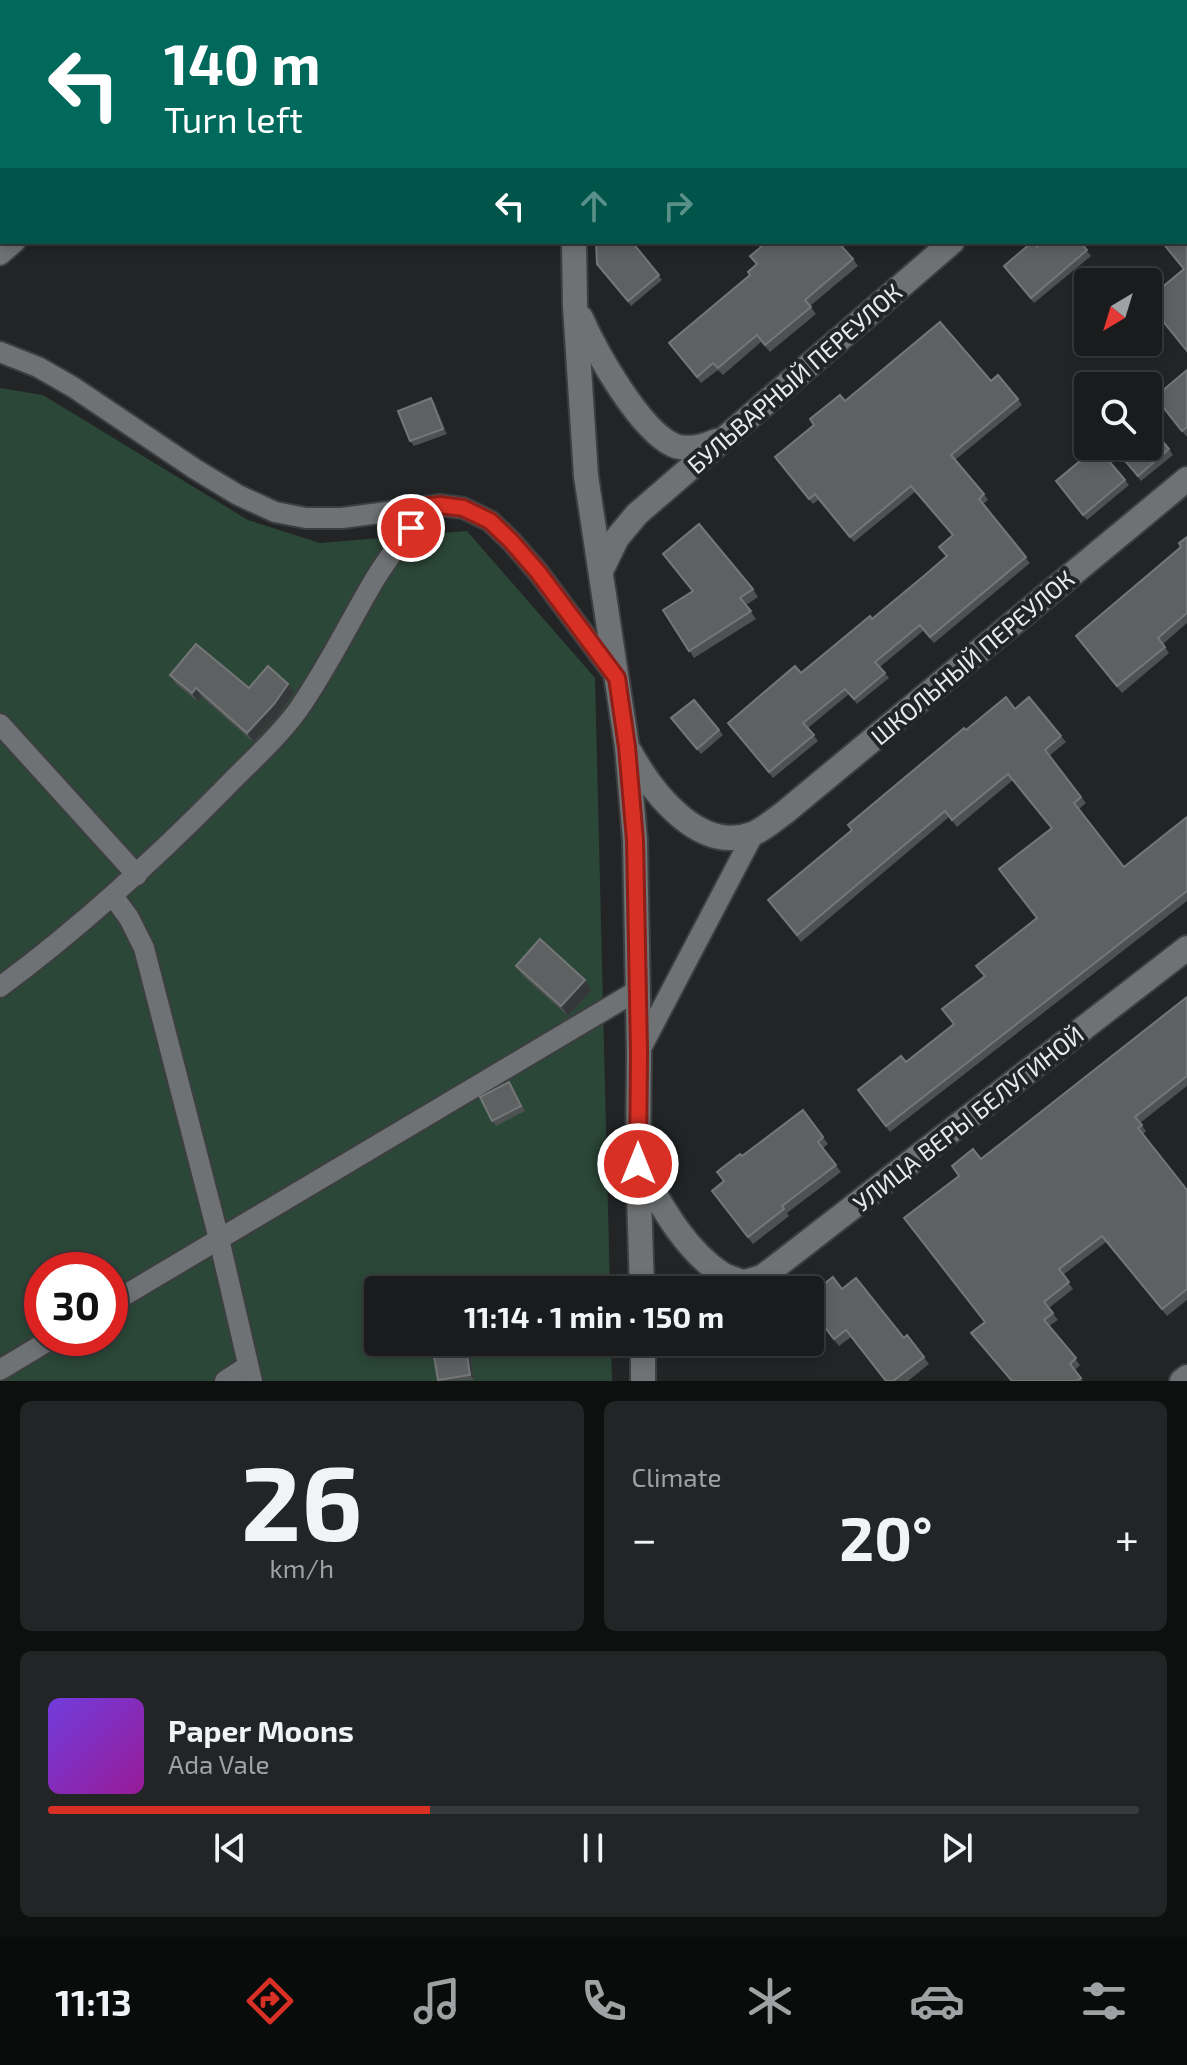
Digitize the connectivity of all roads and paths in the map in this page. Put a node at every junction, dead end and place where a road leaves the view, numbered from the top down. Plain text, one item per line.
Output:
1 (574, 244) edge
2 (950, 244) edge
3 (575, 306) junction
4 (0, 352) edge
5 (725, 436) junction
6 (1187, 479) edge
7 (420, 507) junction
8 (601, 571) junction
9 (617, 678) junction
10 (0, 724) edge
11 (627, 747) junction
12 (754, 833) junction
13 (137, 875) junction
14 (113, 896) junction
15 (1187, 948) edge
16 (0, 987) edge
17 (638, 990) junction
18 (639, 1052) junction
19 (638, 1164) junction
20 (219, 1239) junction
21 (642, 1276) edge
22 (724, 1276) edge
23 (763, 1276) edge
24 (128, 1293) edge
25 (24, 1356) edge
26 (643, 1356) edge
27 (0, 1370) edge
28 (250, 1374) edge
29 (1187, 1377) edge
30 (225, 1381) edge
31 (643, 1381) edge
32 (1182, 1381) edge

1 - 3 street
2 - 5 street, БУЛЬВАРНЫЙ ПЕРЕУЛОК
3 - 5 street
3 - 8 street
4 - 7 lane
5 - 8 street, БУЛЬВАРНЫЙ ПЕРЕУЛОК
6 - 12 street, ШКОЛЬНЫЙ ПЕРЕУЛОК
7 - 9 lane
7 - 13 lane
8 - 9 street
9 - 11 street
10 - 13 lane
11 - 12 street
11 - 17 street
12 - 18 lane
13 - 14 lane
14 - 16 lane
14 - 20 lane
15 - 23 street, УЛИЦА ВЕРЫ БЕЛУГИНОЙ
17 - 18 street
17 - 20 lane
18 - 19 street
19 - 21 street
19 - 22 street
20 - 24 lane
20 - 28 lane
25 - 27 lane
26 - 31 street
28 - 30 lane
29 - 32 street

